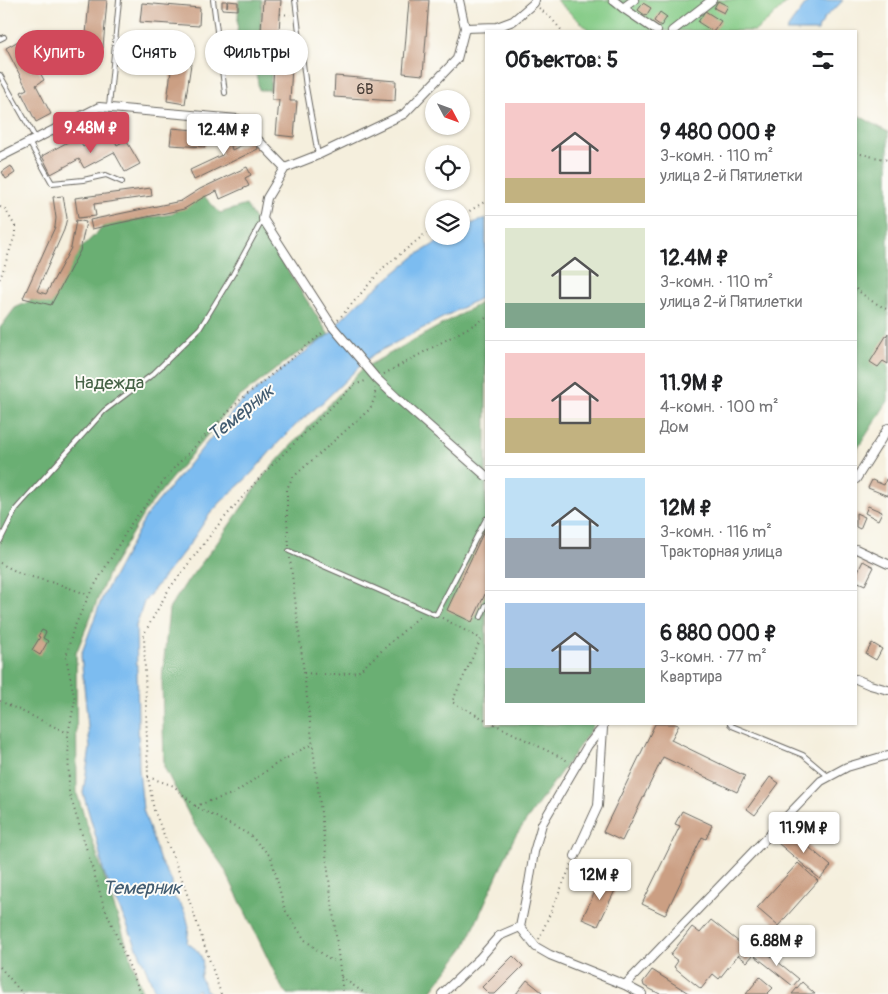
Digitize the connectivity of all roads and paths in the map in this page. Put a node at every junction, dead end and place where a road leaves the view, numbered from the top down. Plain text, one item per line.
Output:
1 (119, 0) edge
2 (213, 0) edge
3 (295, 0) edge
4 (459, 0) edge
5 (613, 0) edge
6 (634, 0) edge
7 (712, 0) edge
8 (534, 2) edge
9 (623, 8) junction
10 (280, 14) dead end
11 (297, 15) junction
12 (465, 28) junction
13 (299, 30) edge
14 (561, 30) edge
15 (656, 30) edge
16 (673, 30) edge
17 (306, 75) edge
18 (0, 76) edge
19 (225, 92) dead end
20 (109, 108) junction
21 (33, 140) junction
22 (857, 153) edge
23 (318, 154) junction
24 (0, 157) edge
25 (888, 160) edge
26 (285, 168) junction
27 (122, 182) dead end
28 (485, 202) edge
29 (0, 207) edge
30 (470, 211) edge
31 (263, 219) junction
32 (425, 234) edge
33 (0, 279) edge
34 (857, 290) edge
35 (888, 310) edge
36 (485, 319) edge
37 (333, 326) junction
38 (376, 378) junction
39 (888, 428) edge
40 (885, 441) edge
41 (485, 475) edge
42 (857, 478) edge
43 (485, 521) edge
44 (0, 541) edge
45 (857, 549) edge
46 (289, 551) junction
47 (0, 564) edge
48 (888, 564) edge
49 (90, 595) junction
50 (485, 607) edge
51 (426, 610) junction
52 (436, 615) junction
53 (481, 617) dead end
54 (304, 673) junction
55 (857, 679) edge
56 (888, 690) edge
57 (0, 701) edge
58 (485, 719) edge
59 (496, 725) edge
60 (731, 725) edge
61 (604, 726) edge
62 (68, 734) junction
63 (313, 744) junction
64 (888, 755) edge
65 (576, 766) junction
66 (148, 777) junction
67 (829, 777) junction
68 (195, 806) junction
69 (575, 856) joint
70 (520, 927) junction
71 (536, 947) junction
72 (338, 961) junction
73 (0, 968) edge
74 (340, 976) junction
75 (625, 985) junction
76 (24, 994) edge
77 (141, 994) edge
78 (221, 994) edge
79 (343, 994) edge
80 (366, 994) edge
81 (442, 994) edge
82 (642, 994) edge

1 - 20 lane
2 - 19 lane
3 - 11 lane
4 - 12 street
5 - 9 street
6 - 9 street
7 - 16 street
8 - 12 street
8 - 14 path
9 - 15 street
10 - 11 path
11 - 13 lane
12 - 23 street
17 - 23 lane
18 - 21 lane
20 - 21 street
20 - 26 street
21 - 24 street
21 - 27 lane
22 - 25 path
23 - 26 street
26 - 31 street
28 - 30 path
29 - 33 path
31 - 37 street
31 - 44 lane
32 - 37 path
34 - 35 path
36 - 38 path
37 - 38 street
37 - 49 path
38 - 41 street
38 - 46 path
38 - 66 path
39 - 40 street
40 - 42 street
43 - 52 lane
45 - 48 street
46 - 51 lane
46 - 54 path
47 - 49 path
49 - 62 path
50 - 53 lane
51 - 52 lane
51 - 54 path
52 - 58 path
54 - 63 path
55 - 56 street
57 - 62 path
59 - 65 path
60 - 67 lane
61 - 65 street
61 - 69 street
62 - 77 path
63 - 68 path
63 - 72 path
64 - 67 street
65 - 70 street
66 - 68 path
66 - 78 path
67 - 75 street
68 - 72 path
69 - 71 path
70 - 71 street
70 - 81 street
71 - 75 street
72 - 74 path
73 - 76 path
74 - 79 path
74 - 80 path
75 - 82 street

